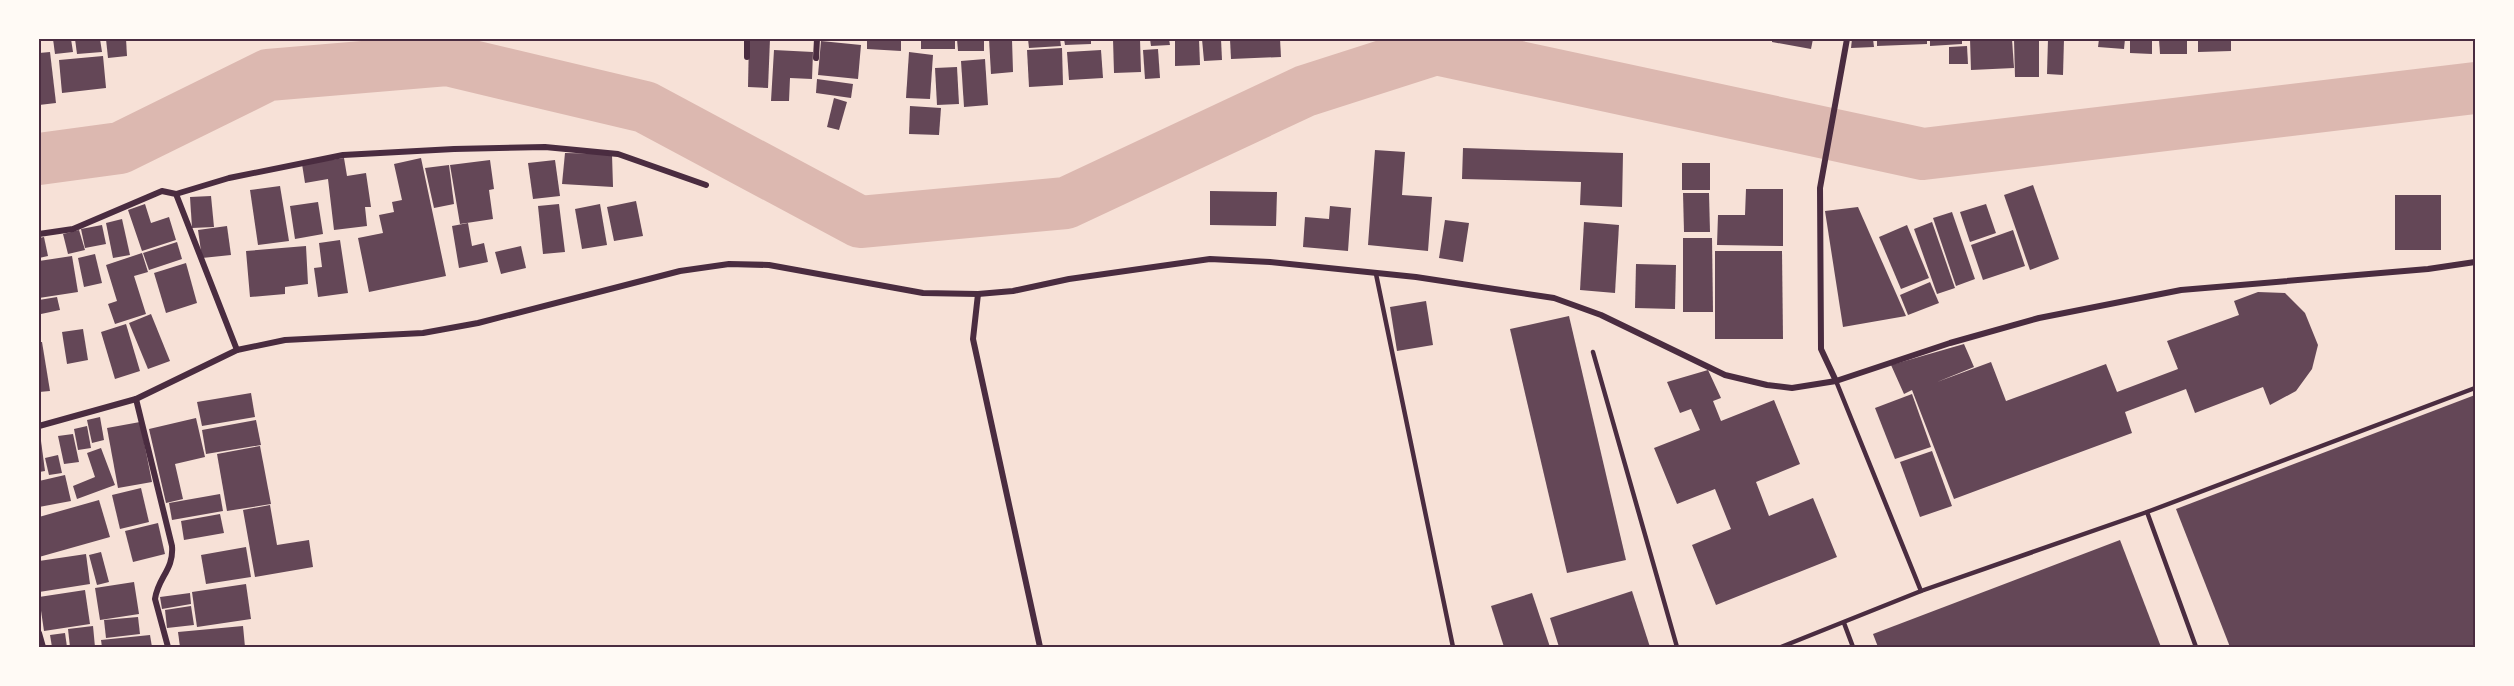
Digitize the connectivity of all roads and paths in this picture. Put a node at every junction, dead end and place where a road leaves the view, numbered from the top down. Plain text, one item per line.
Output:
1 (747, 39) edge
2 (817, 39) edge
3 (1846, 39) edge
4 (747, 57) dead end
5 (816, 58) dead end
6 (706, 185) dead end
7 (176, 194) junction
8 (39, 234) edge
9 (2475, 262) edge
10 (1376, 274) junction
11 (978, 294) junction
12 (237, 350) junction
13 (1593, 352) dead end
14 (1836, 381) junction
15 (2475, 388) edge
16 (136, 399) junction
17 (39, 426) edge
18 (2147, 512) junction
19 (1921, 591) junction
20 (1844, 623) junction
21 (39, 633) edge
22 (43, 647) edge
23 (168, 647) edge
24 (1040, 647) edge
25 (1453, 647) edge
26 (1677, 647) edge
27 (1781, 647) edge
28 (1853, 647) edge
29 (2196, 647) edge

1 - 4 street
2 - 5 street
3 - 14 street
6 - 7 street
7 - 8 street
7 - 12 street
9 - 14 street
10 - 11 street
10 - 14 street
10 - 25 lane
11 - 12 street
11 - 24 street
12 - 16 street
13 - 26 lane
14 - 19 lane
15 - 18 lane
16 - 17 street
16 - 23 street
18 - 19 lane
18 - 29 lane
19 - 20 lane
20 - 27 lane
20 - 28 lane
21 - 22 street

